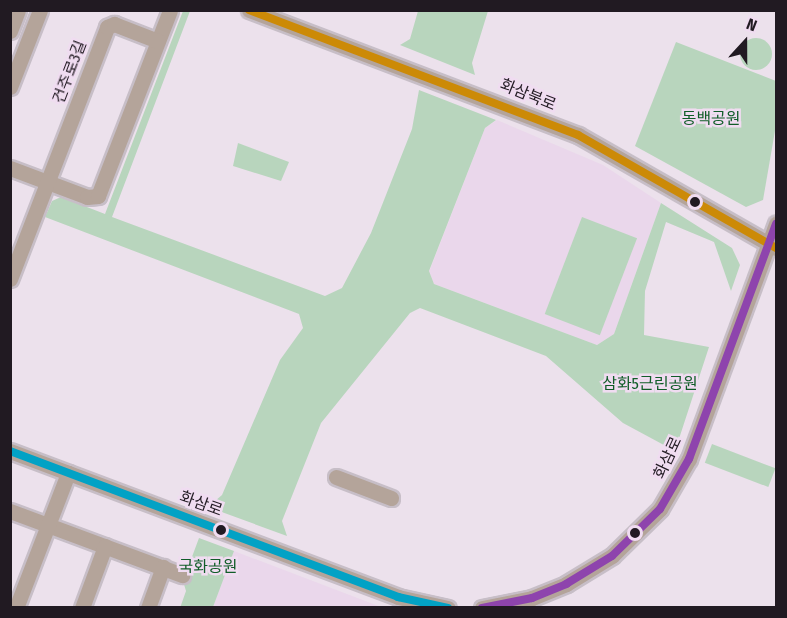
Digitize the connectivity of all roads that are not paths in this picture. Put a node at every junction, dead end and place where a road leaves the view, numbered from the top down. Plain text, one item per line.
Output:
1 (18, 10) edge
2 (31, 10) edge
3 (40, 10) edge
4 (170, 10) edge
5 (249, 10) edge
6 (10, 31) edge
7 (158, 41) junction
8 (25, 49) junction
9 (10, 87) edge
10 (10, 168) edge
11 (48, 182) junction
12 (777, 224) edge
13 (773, 246) edge
14 (10, 279) edge
15 (10, 451) edge
16 (68, 473) junction
17 (336, 477) dead end
18 (391, 498) dead end
19 (10, 511) edge
20 (47, 525) junction
21 (105, 546) junction
22 (163, 567) junction
23 (182, 575) dead end
24 (16, 608) edge
25 (82, 608) edge
26 (148, 608) edge
27 (448, 608) edge
28 (482, 608) edge

1 - 6 street
2 - 8 street
3 - 8 street
4 - 7 street
5 - 13 street, 화삼북로
7 - 11 street
7 - 11 street, 건주로3길
8 - 9 street
10 - 11 street
11 - 14 street, 건주로3길
12 - 13 street, 화삼로
13 - 28 street, 화삼로
15 - 16 street, 화삼로
16 - 20 street
16 - 27 street, 화삼로
17 - 18 street
19 - 20 street
20 - 21 street
20 - 24 street
21 - 22 street
21 - 25 street
22 - 23 street
22 - 26 street

